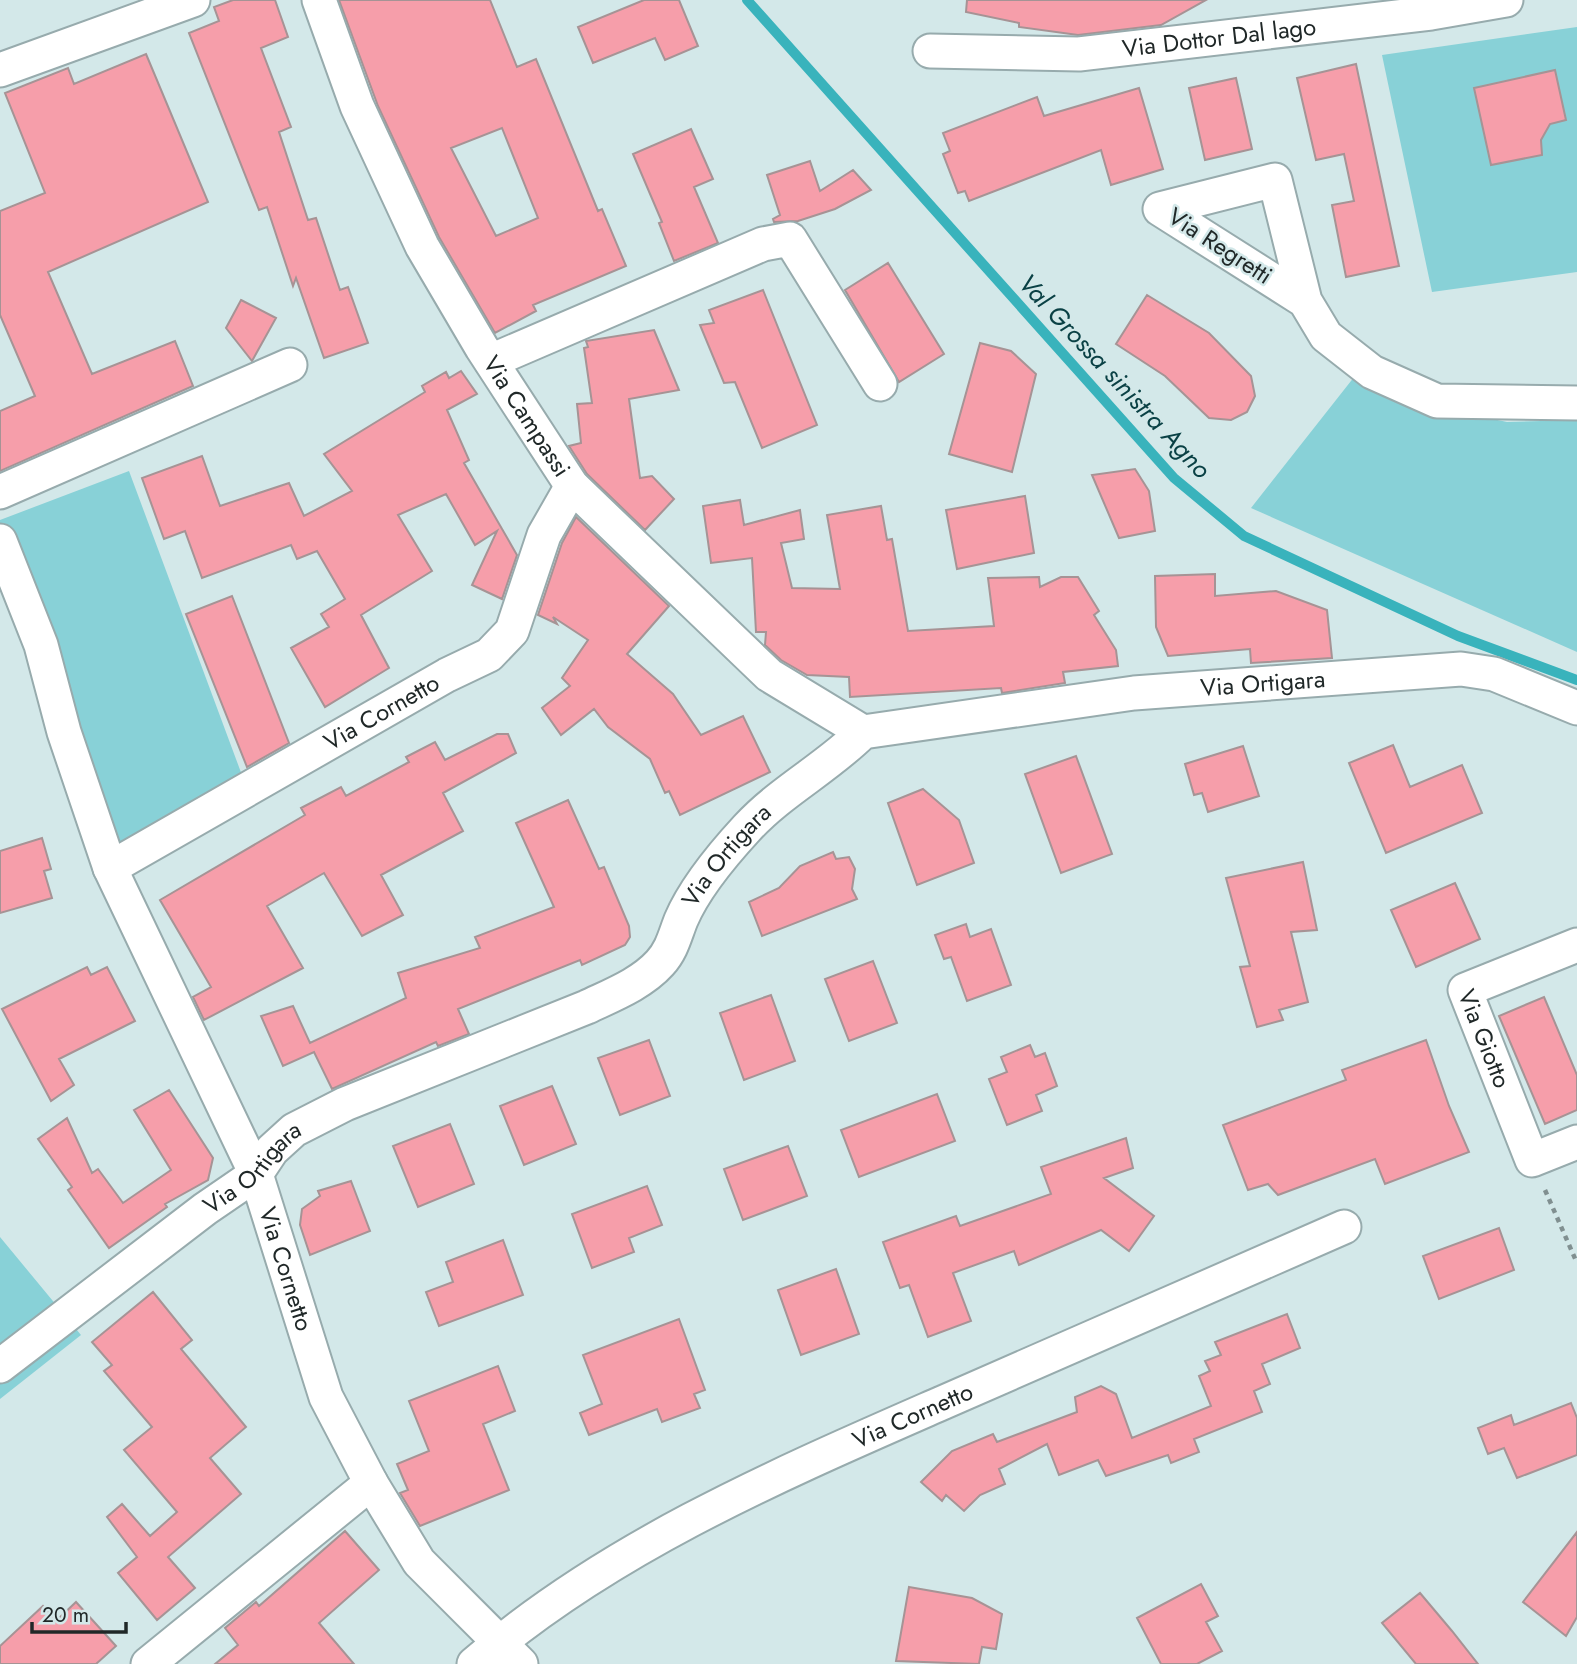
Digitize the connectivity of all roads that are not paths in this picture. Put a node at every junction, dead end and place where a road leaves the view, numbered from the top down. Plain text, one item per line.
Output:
1 (193, 0) edge
2 (319, 0) edge
3 (1506, 0) edge
4 (930, 51) dead end
5 (0, 69) edge
6 (1305, 301) dead end
7 (491, 361) junction
8 (290, 365) dead end
9 (880, 384) dead end
10 (1577, 402) edge
11 (572, 486) junction
12 (0, 492) edge
13 (0, 541) edge
14 (1577, 708) edge
15 (863, 732) junction
16 (110, 868) junction
17 (1577, 945) edge
18 (1577, 1142) edge
19 (256, 1174) junction
20 (1344, 1227) dead end
21 (0, 1366) edge
22 (371, 1483) junction
23 (510, 1653) edge
24 (148, 1664) edge
25 (474, 1664) edge

1 - 5 street
2 - 7 street, Via Campassi
3 - 4 street, Via Dottor Dal lago
6 - 10 street
7 - 9 street
7 - 11 street, Via Campassi
8 - 12 street
11 - 15 street, Via Campassi
11 - 16 street, Via Cornetto
13 - 16 street, Via Cornetto
14 - 15 street, Via Ortigara
15 - 19 street, Via Ortigara
16 - 19 street, Via Cornetto
17 - 18 street, Via Giotto
19 - 21 street, Via Ortigara
19 - 22 street, Via Cornetto
20 - 23 street, Via Cornetto
22 - 23 street, Via Cornetto
22 - 24 street
23 - 25 street, Via Cornetto

